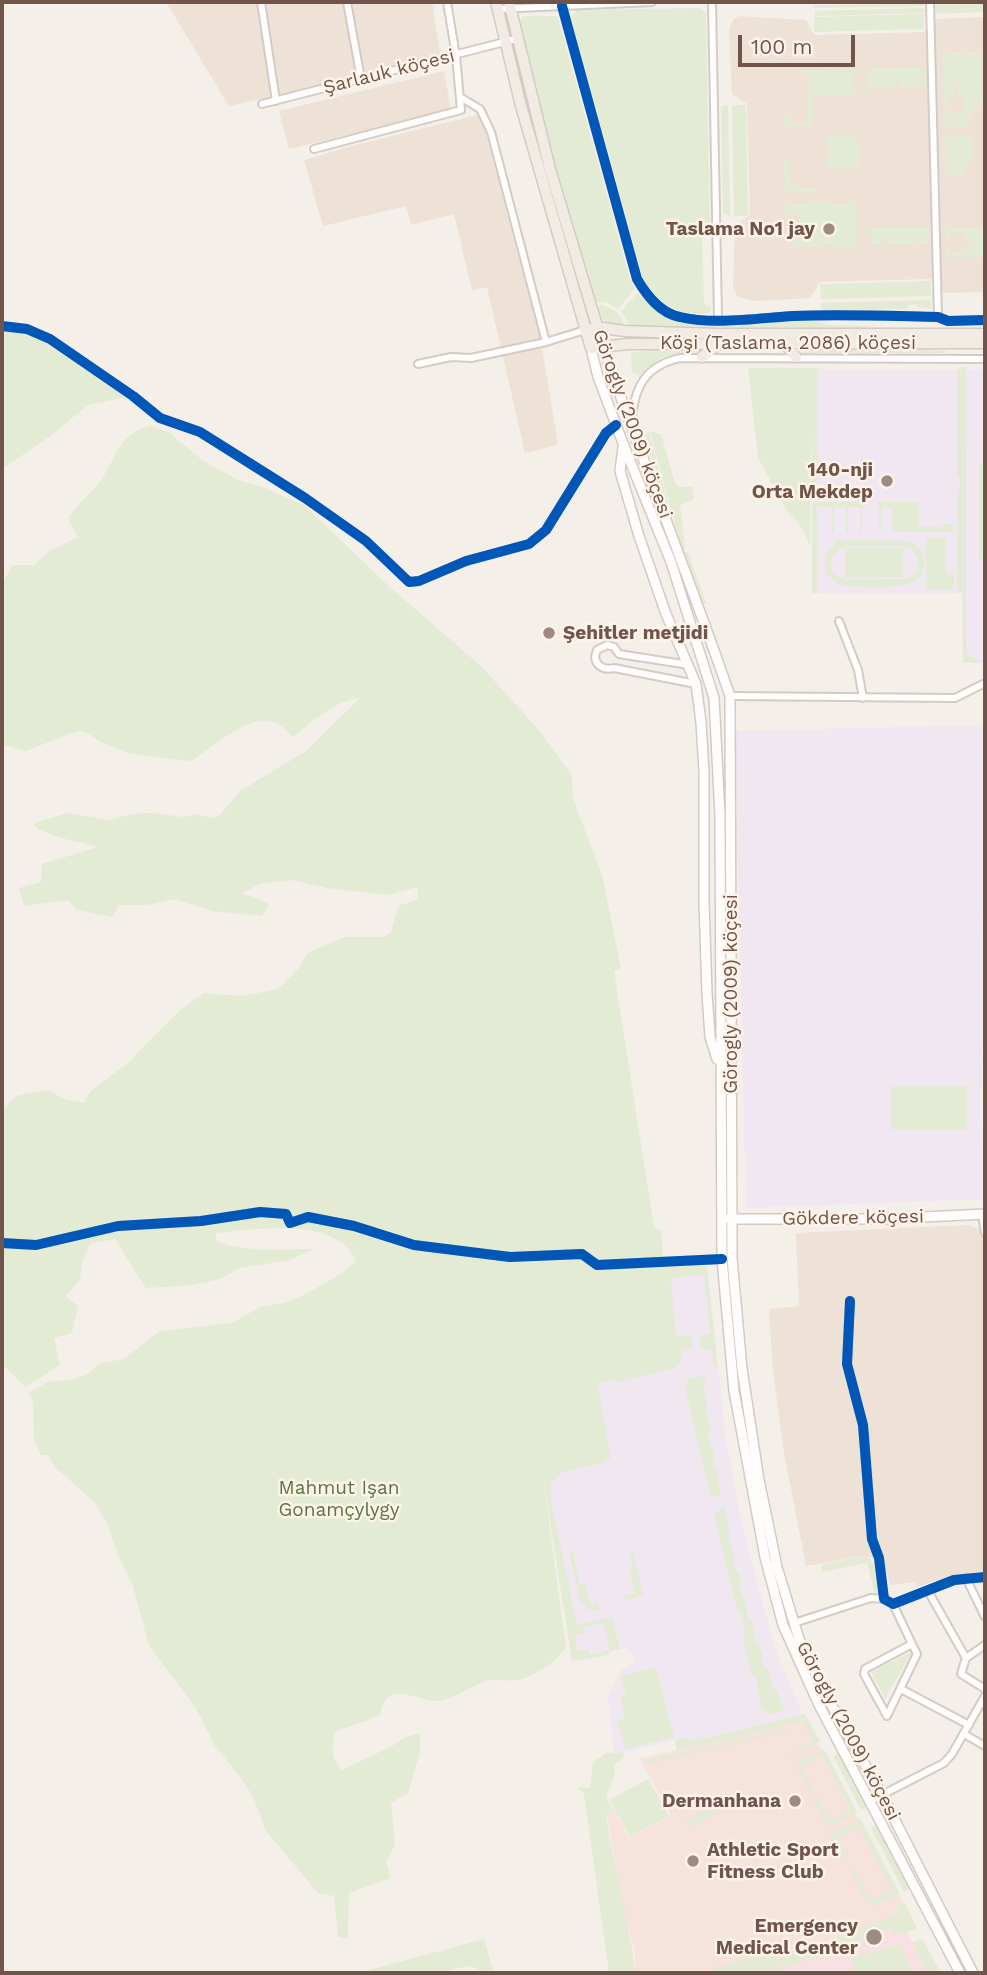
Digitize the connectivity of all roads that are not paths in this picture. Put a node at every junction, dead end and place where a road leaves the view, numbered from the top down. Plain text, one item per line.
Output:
1 (261, 2) edge
2 (347, 2) edge
3 (447, 2) edge
4 (652, 2) edge
5 (712, 2) edge
6 (930, 2) edge
7 (509, 4) edge
8 (497, 5) edge
9 (562, 6) junction
10 (511, 41) junction
11 (456, 56) junction
12 (361, 79) junction
13 (460, 97) junction
14 (276, 101) junction
15 (262, 104) dead end
16 (314, 149) dead end
17 (938, 317) junction
18 (718, 319) junction
19 (985, 320) edge
20 (2, 326) edge
21 (598, 328) junction
22 (585, 330) junction
23 (985, 334) edge
24 (545, 342) junction
25 (985, 343) edge
26 (718, 344) junction
27 (785, 344) junction
28 (603, 346) junction
29 (591, 348) junction
30 (702, 357) junction
31 (796, 357) junction
32 (985, 359) edge
33 (418, 364) dead end
34 (616, 425) junction
35 (632, 430) junction
36 (624, 446) junction
37 (839, 621) dead end
38 (689, 666) junction
39 (985, 683) edge
40 (696, 684) junction
41 (730, 696) junction
42 (863, 698) junction
43 (720, 1067) junction
44 (984, 1214) edge
45 (733, 1218) junction
46 (720, 1219) junction
47 (985, 1233) edge
48 (2, 1243) edge
49 (722, 1259) junction
50 (850, 1301) dead end
51 (985, 1577) edge
52 (966, 1578) junction
53 (929, 1591) junction
54 (884, 1599) junction
55 (893, 1604) junction
56 (985, 1616) edge
57 (794, 1623) junction
58 (912, 1644) junction
59 (985, 1645) edge
60 (966, 1658) junction
61 (901, 1689) junction
62 (985, 1689) edge
63 (985, 1696) edge
64 (969, 1725) junction
65 (964, 1734) junction
66 (985, 1746) edge
67 (882, 1795) junction
68 (870, 1801) junction
69 (960, 1973) edge
70 (973, 1973) edge

1 - 14 street
2 - 12 street
3 - 11 street
4 - 9 street
5 - 18 street
6 - 17 street
7 - 8 street
7 - 9 street
7 - 10 main road, Görogly (2009) köçesi
8 - 10 main road, Görogly (2009) köçesi
9 - 18 street
10 - 11 street, Şarlauk köçesi
10 - 21 main road, Görogly (2009) köçesi
10 - 22 main road, Görogly (2009) köçesi
11 - 12 street, Şarlauk köçesi
11 - 13 street
12 - 14 street, Şarlauk köçesi
13 - 16 street
13 - 24 street
14 - 15 street, Şarlauk köçesi
17 - 18 street
17 - 19 street
20 - 34 street
21 - 22 main road, Köşi (Taslama, 2086) köçesi
21 - 23 main road, Köşi (Taslama, 2086) köçesi
21 - 28 main road, Görogly (2009) köçesi
22 - 24 street
22 - 29 main road, Görogly (2009) köçesi
24 - 33 street
25 - 27 main road, Köşi (Taslama, 2086) köçesi
26 - 27 main road, Köşi (Taslama, 2086) köçesi
26 - 28 main road, Köşi (Taslama, 2086) köçesi
26 - 30 main road
27 - 31 main road
28 - 29 main road, Köşi (Taslama, 2086) köçesi
28 - 35 main road, Görogly (2009) köçesi
29 - 34 main road, Görogly (2009) köçesi
30 - 31 street
30 - 35 street
31 - 32 street
34 - 36 main road, Görogly (2009) köçesi
35 - 41 main road, Görogly (2009) köçesi
36 - 38 main road
36 - 43 main road, Görogly (2009) köçesi
37 - 42 street
38 - 40 main road
38 - 40 street
39 - 42 street
40 - 43 main road
41 - 42 street
41 - 45 main road, Görogly (2009) köçesi
43 - 46 main road, Görogly (2009) köçesi
44 - 45 main road, Gökdere köçesi
44 - 47 street
45 - 46 main road, Gökdere köçesi
45 - 57 main road, Görogly (2009) köçesi
46 - 49 main road, Görogly (2009) köçesi
48 - 49 street
49 - 68 main road, Görogly (2009) köçesi
50 - 54 street
51 - 52 street
52 - 53 street
52 - 56 street
53 - 55 street
53 - 60 street
54 - 55 street
54 - 57 street
55 - 58 street
57 - 67 main road, Görogly (2009) köçesi
58 - 61 street
58 - 61 street
59 - 60 street
60 - 62 street
61 - 64 street
63 - 64 street
64 - 65 street
65 - 66 street
65 - 67 street
67 - 68 street
67 - 70 main road, Görogly (2009) köçesi
68 - 69 main road, Görogly (2009) köçesi

